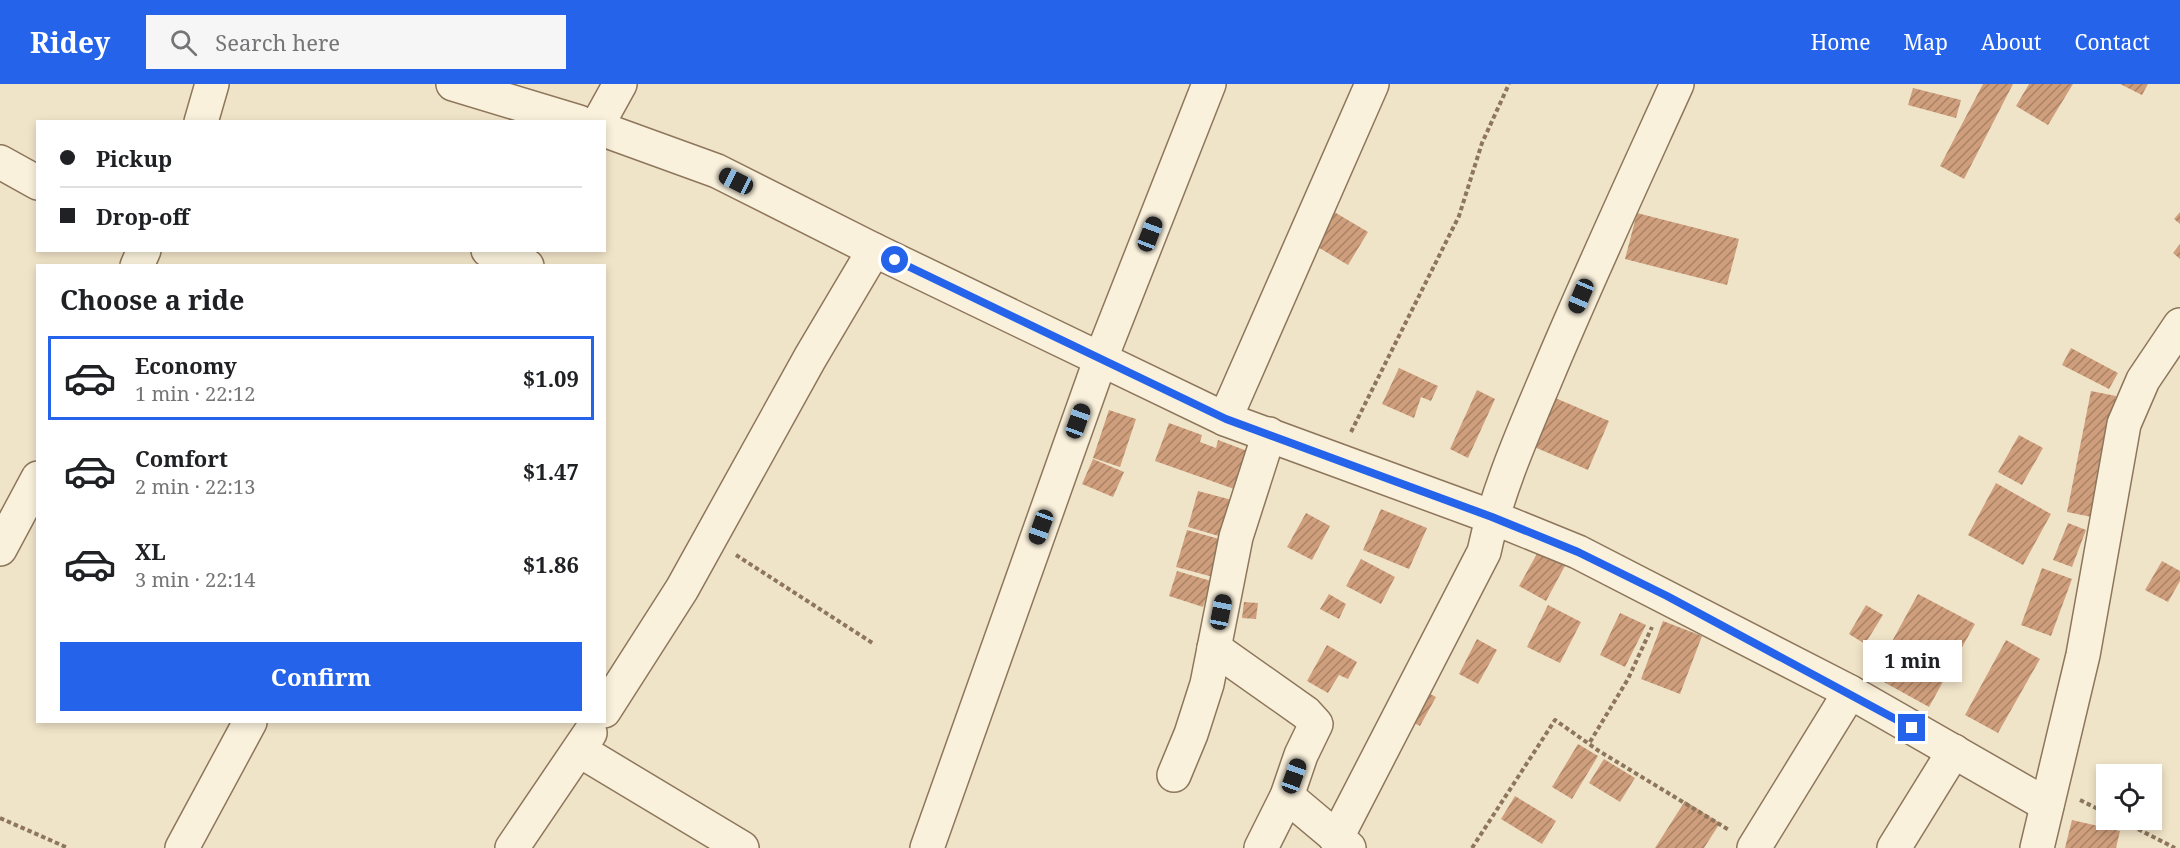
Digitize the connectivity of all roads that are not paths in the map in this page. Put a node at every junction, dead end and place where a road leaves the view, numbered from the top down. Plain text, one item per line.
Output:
1 (212, 84) edge
2 (453, 84) edge
3 (620, 84) edge
4 (1209, 84) edge
5 (1372, 84) edge
6 (1677, 84) edge
7 (202, 120) edge
8 (572, 120) edge
9 (600, 120) edge
10 (606, 131) edge
11 (0, 162) edge
12 (36, 182) edge
13 (874, 250) junction
14 (493, 252) edge
15 (523, 264) edge
16 (2180, 325) edge
17 (1101, 358) junction
18 (1226, 419) junction
19 (1269, 434) junction
20 (36, 486) edge
21 (1492, 517) junction
22 (27, 523) edge
23 (0, 549) edge
24 (1214, 648) junction
25 (1850, 692) junction
26 (606, 708) edge
27 (249, 723) edge
28 (597, 723) edge
29 (579, 750) junction
30 (1954, 751) junction
31 (1174, 775) dead end
32 (1287, 796) junction
33 (2047, 805) junction
34 (1342, 844) edge
35 (182, 848) edge
36 (512, 848) edge
37 (742, 848) edge
38 (927, 848) edge
39 (1261, 848) edge
40 (1754, 848) edge
41 (1894, 848) edge
42 (2037, 848) edge

1 - 7 street
2 - 8 street
3 - 9 street
4 - 17 street
5 - 18 street
6 - 21 street
10 - 13 street
11 - 12 street
13 - 17 street
13 - 26 street
14 - 15 street
16 - 33 street
17 - 18 street
17 - 38 street
18 - 19 street
19 - 21 street
19 - 24 street
20 - 22 street
21 - 25 street
21 - 34 street
22 - 23 street
24 - 31 street
24 - 32 street
25 - 30 street
25 - 40 street
27 - 35 street
28 - 29 street
29 - 36 street
29 - 37 street
30 - 33 street
30 - 41 street
32 - 34 street
32 - 39 street
33 - 42 street

